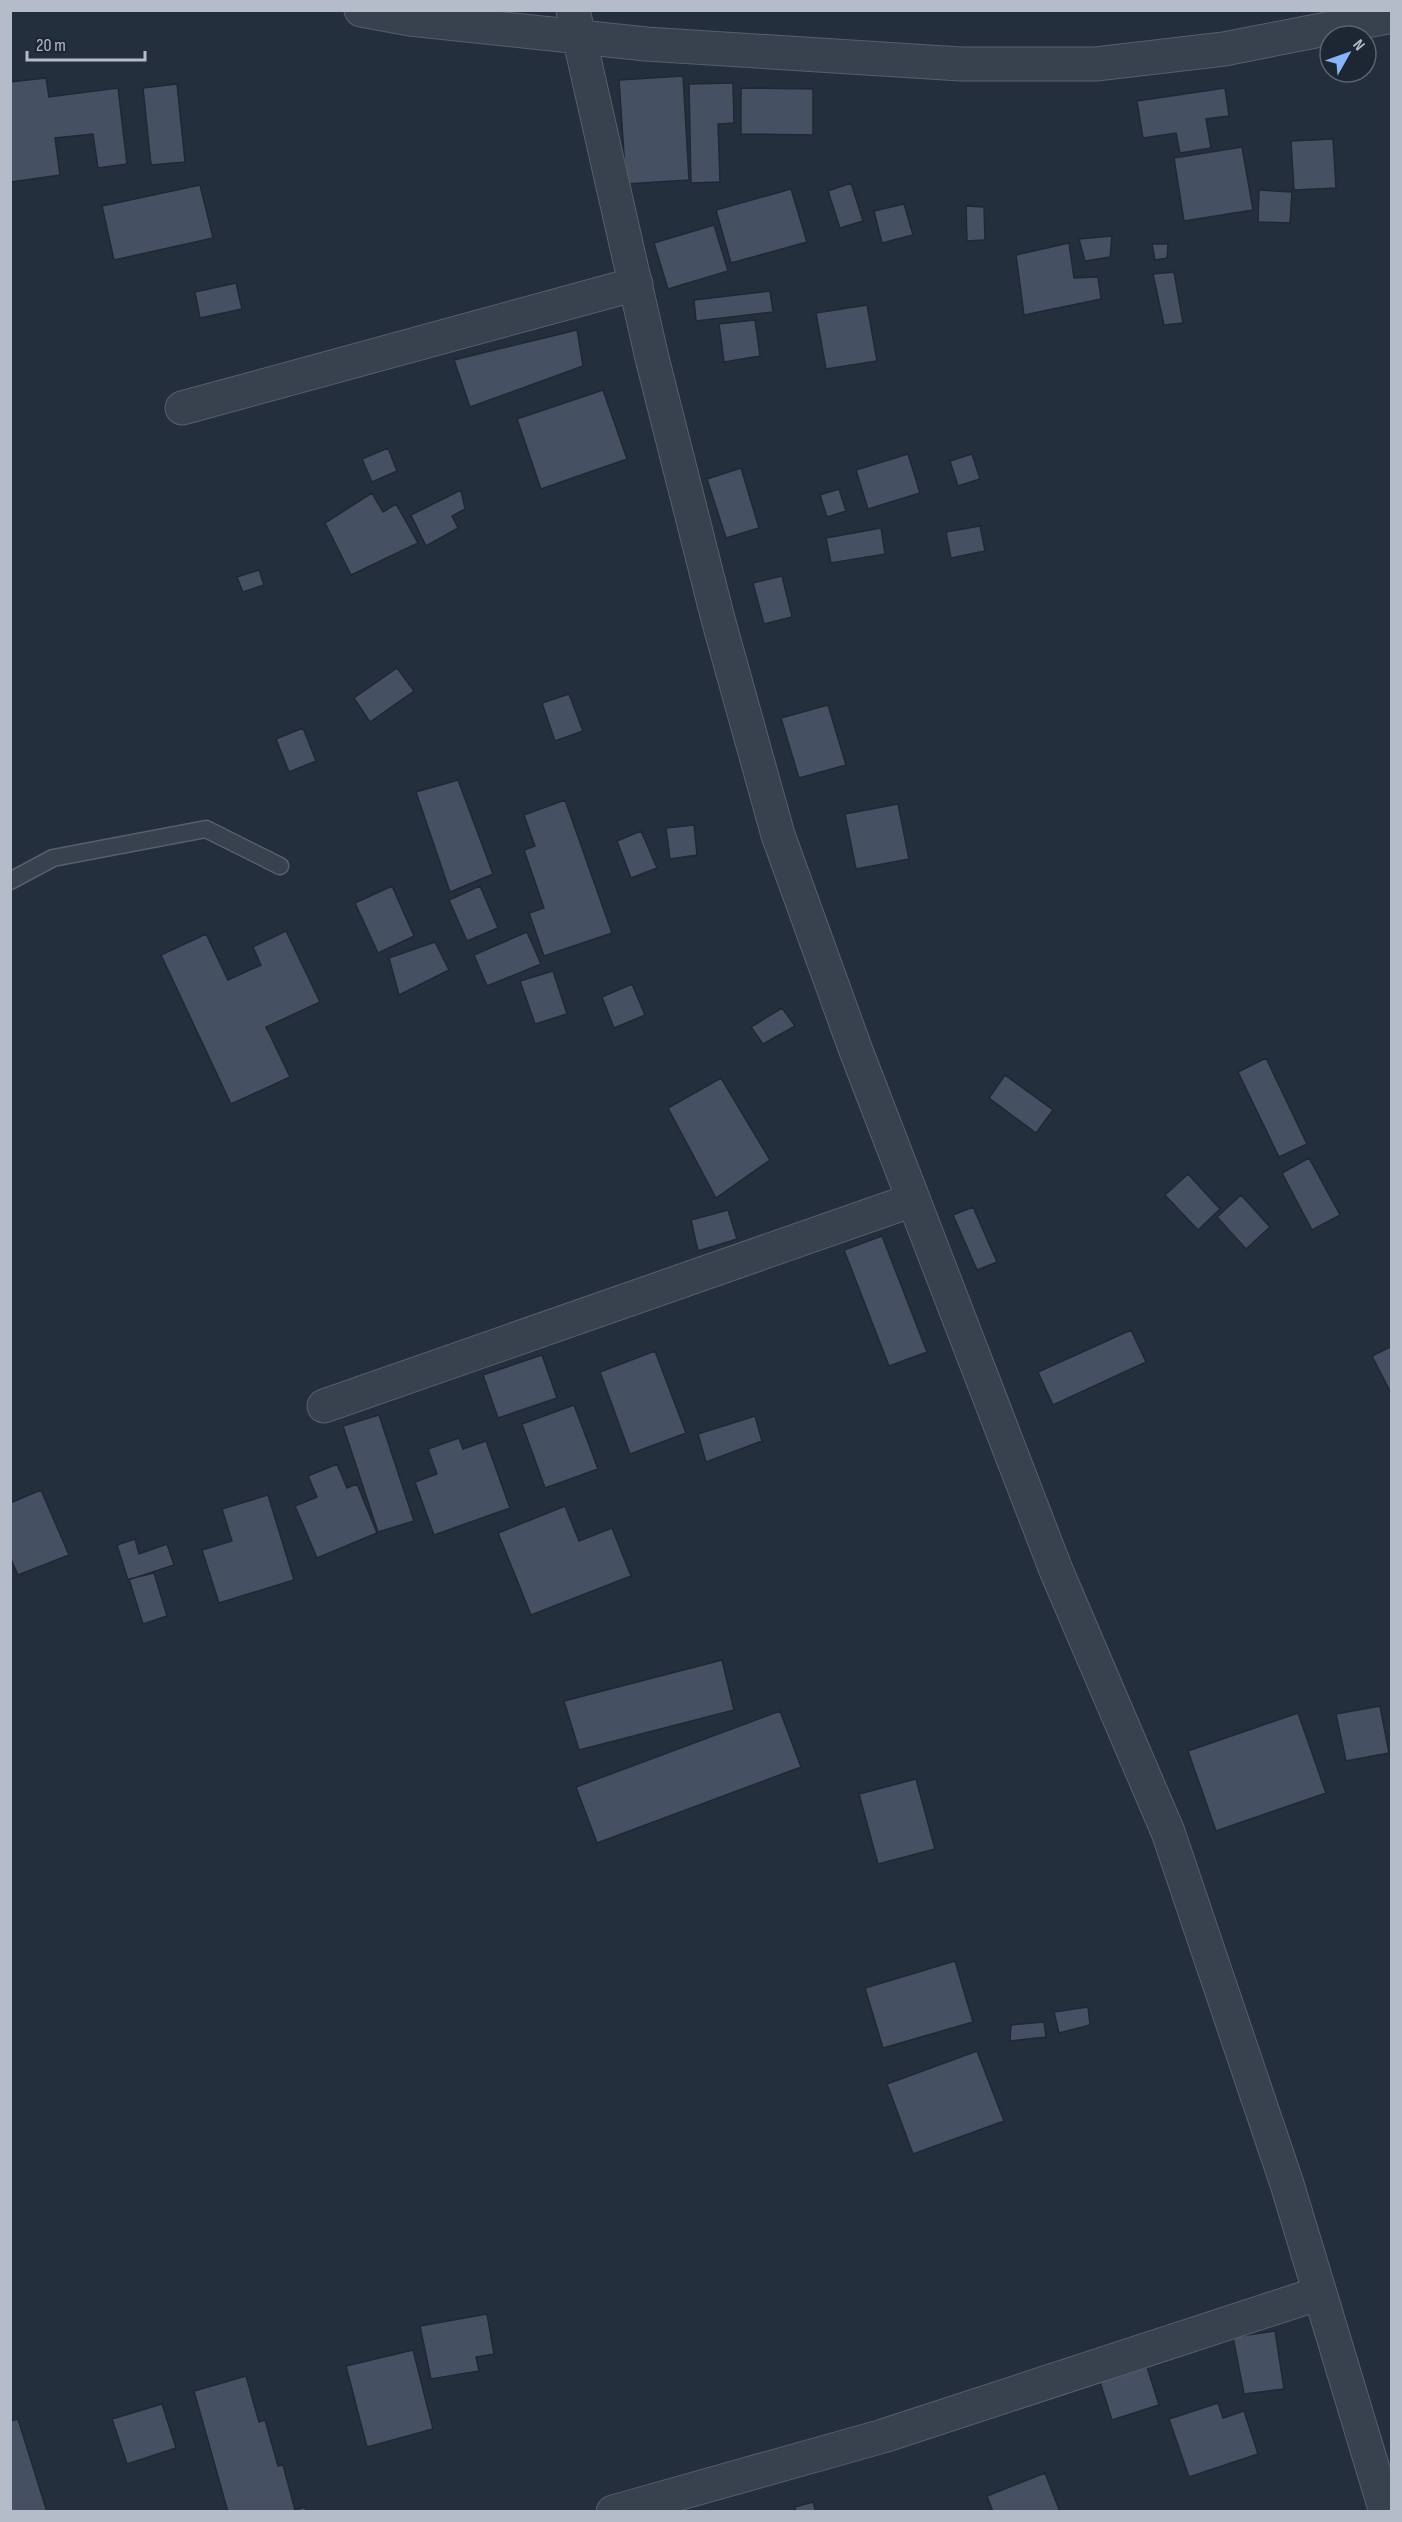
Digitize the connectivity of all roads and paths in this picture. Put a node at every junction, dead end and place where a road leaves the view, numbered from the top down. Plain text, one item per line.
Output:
1 (361, 10) edge
2 (1392, 16) edge
3 (576, 23) edge
4 (636, 284) junction
5 (182, 408) dead end
6 (280, 866) dead end
7 (10, 881) edge
8 (913, 1200) junction
9 (324, 1406) dead end
10 (1320, 2293) junction
11 (613, 2511) edge
12 (1386, 2511) edge

1 - 3 street
2 - 3 street
3 - 4 street
4 - 5 street
4 - 8 street
6 - 7 lane
8 - 9 street
8 - 10 street
10 - 11 street
10 - 12 street

